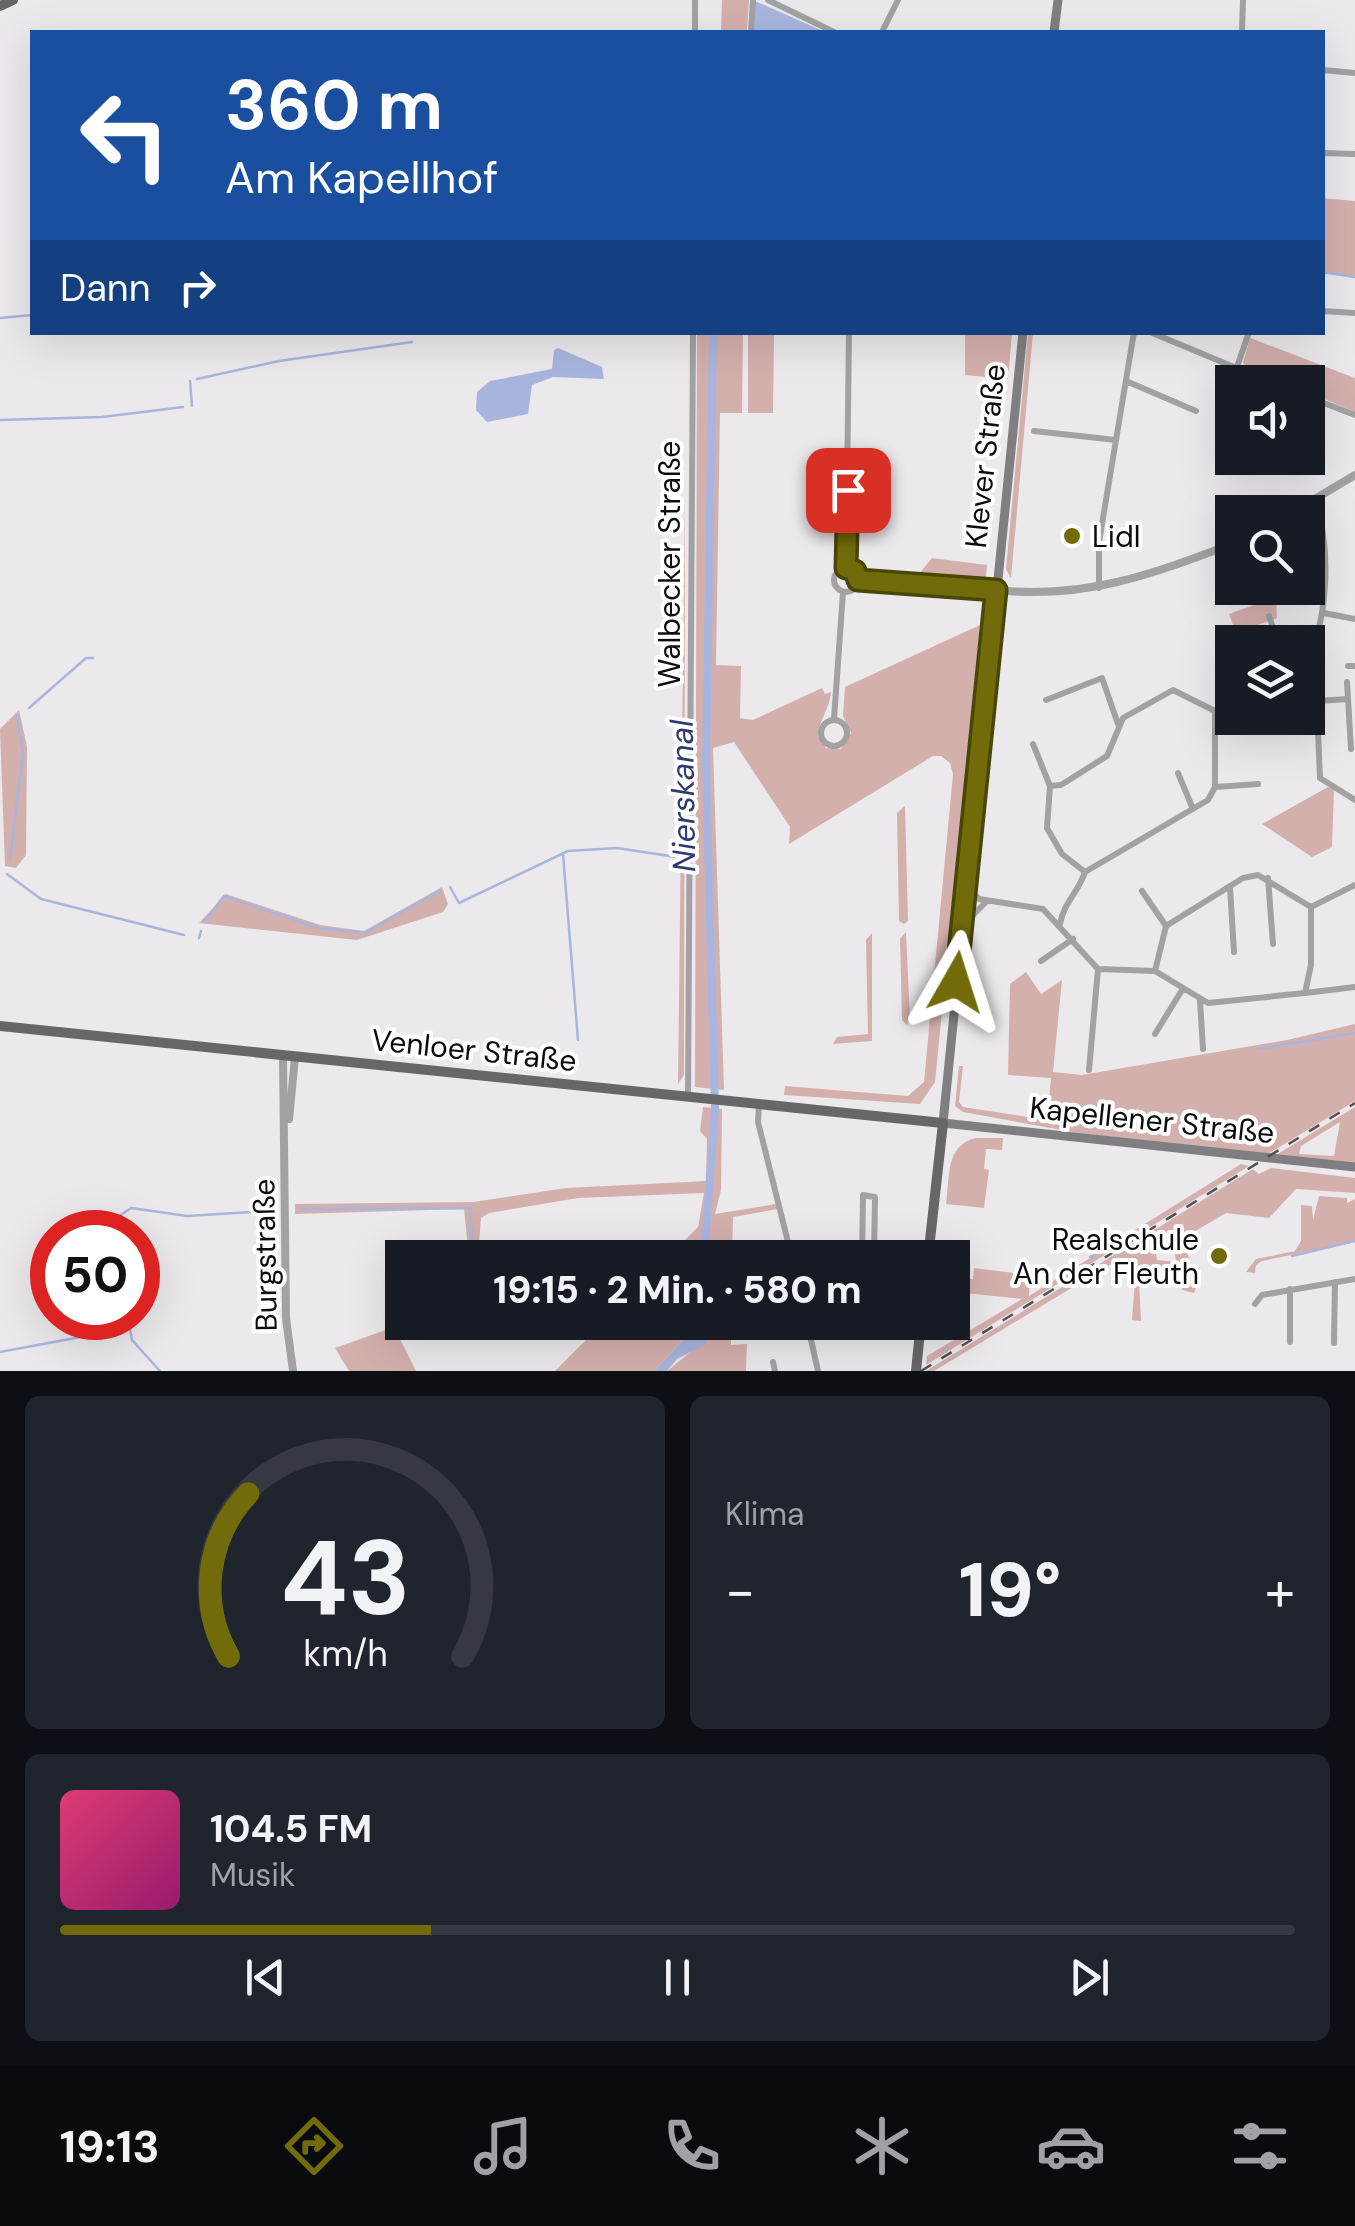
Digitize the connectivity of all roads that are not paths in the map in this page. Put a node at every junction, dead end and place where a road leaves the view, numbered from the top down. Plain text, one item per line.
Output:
1 (12, 0) edge
2 (695, 0) edge
3 (752, 0) edge
4 (768, 0) edge
5 (898, 0) edge
6 (1058, 0) edge
7 (1243, 0) edge
8 (0, 6) edge
9 (695, 30) edge
10 (751, 30) edge
11 (830, 30) edge
12 (883, 30) edge
13 (1054, 30) edge
14 (1242, 30) edge
15 (1325, 70) edge
16 (1355, 72) edge
17 (1325, 152) edge
18 (1355, 154) edge
19 (1325, 311) edge
20 (1355, 313) edge
21 (693, 335) edge
22 (850, 335) edge
23 (1023, 335) edge
24 (1134, 335) edge
25 (1157, 335) edge
26 (1249, 335) edge
27 (1225, 365) edge
28 (1238, 365) edge
29 (1126, 380) junction
30 (1325, 403) edge
31 (1196, 411) dead end
32 (1355, 415) edge
33 (1034, 431) dead end
34 (1116, 440) junction
35 (1355, 475) edge
36 (1322, 495) edge
37 (1215, 550) edge
38 (846, 568) junction
39 (858, 580) junction
40 (1099, 589) junction
41 (996, 590) junction
42 (844, 592) junction
43 (1324, 605) edge
44 (1324, 613) junction
45 (1268, 616) dead end
46 (1355, 619) edge
47 (1271, 625) edge
48 (1320, 625) edge
49 (1347, 682) dead end
50 (1348, 699) junction
51 (1046, 700) dead end
52 (1325, 700) edge
53 (1215, 710) edge
54 (834, 719) junction
55 (1119, 727) junction
56 (1215, 735) edge
57 (1318, 735) edge
58 (1034, 744) dead end
59 (1351, 749) dead end
60 (1178, 774) dead end
61 (1258, 784) dead end
62 (1050, 786) junction
63 (1215, 787) junction
64 (1355, 800) edge
65 (1193, 809) junction
66 (1086, 872) junction
67 (1268, 878) junction
68 (966, 883) junction
69 (1355, 884) edge
70 (1230, 887) junction
71 (1142, 891) dead end
72 (987, 902) junction
73 (1064, 902) junction
74 (1311, 907) junction
75 (1043, 909) junction
76 (1060, 924) junction
77 (1166, 926) junction
78 (962, 927) junction
79 (1073, 938) junction
80 (1273, 944) dead end
81 (1234, 952) dead end
82 (1041, 961) dead end
83 (1098, 969) junction
84 (1156, 971) junction
85 (1355, 987) edge
86 (1182, 990) junction
87 (1305, 992) junction
88 (1200, 1001) junction
89 (0, 1026) edge
90 (1156, 1034) dead end
91 (1203, 1049) dead end
92 (289, 1057) junction
93 (1089, 1070) dead end
94 (688, 1096) junction
95 (759, 1104) junction
96 (943, 1122) junction
97 (1355, 1167) edge
98 (788, 1240) edge
99 (862, 1240) edge
100 (874, 1240) edge
101 (930, 1240) edge
102 (1355, 1278) edge
103 (1334, 1282) junction
104 (1290, 1289) junction
105 (1255, 1304) dead end
106 (811, 1340) edge
107 (919, 1340) edge
108 (1290, 1342) dead end
109 (1334, 1343) dead end
110 (293, 1371) edge
111 (818, 1371) edge
112 (916, 1371) edge

1 - 8 main road
2 - 9 street
3 - 10 street
4 - 11 street
5 - 12 street
6 - 13 main road
7 - 14 street
15 - 16 street
17 - 18 street
19 - 20 street
21 - 94 street, Walbecker Straße
22 - 38 street
23 - 41 main road, Klever Straße
24 - 29 street
25 - 27 street
26 - 28 street
29 - 31 street
29 - 34 street
30 - 32 street
33 - 34 street
34 - 40 street
35 - 36 street
37 - 40 street
38 - 39 street
38 - 42 street
39 - 41 street
39 - 42 street
40 - 41 street
41 - 68 main road, Klever Straße
42 - 54 street
43 - 44 street
44 - 46 street
44 - 48 street
45 - 47 street
49 - 50 street
50 - 52 street
50 - 59 street
51 - 55 street
53 - 55 street
54 - 54 street
55 - 62 street
56 - 63 street
57 - 64 street
58 - 62 street
60 - 65 street
61 - 63 street
62 - 66 street
63 - 65 street
65 - 66 street
66 - 73 street
67 - 70 street
67 - 74 street
67 - 80 street
68 - 72 street
68 - 78 main road, Klever Straße
69 - 74 street
70 - 77 street
70 - 81 street
71 - 77 street
72 - 75 street
72 - 78 street
73 - 75 street
73 - 76 street
74 - 87 street
75 - 76 street
76 - 79 street
77 - 84 street
78 - 96 main road, Klever Straße
79 - 82 street
79 - 83 street
83 - 84 street
83 - 93 street
84 - 86 street
85 - 87 street
86 - 88 street
86 - 90 street
87 - 88 street
88 - 91 street
89 - 92 main road, Venloer Straße
92 - 94 main road, Venloer Straße
92 - 110 street, Burgstraße
94 - 95 main road, Venloer Straße
95 - 96 main road, Venloer Straße
95 - 98 street
96 - 97 main road, Kapellener Straße
96 - 101 main road
99 - 100 street
102 - 103 street
103 - 104 street
103 - 109 street
104 - 105 street
104 - 108 street
106 - 111 street
107 - 112 main road

